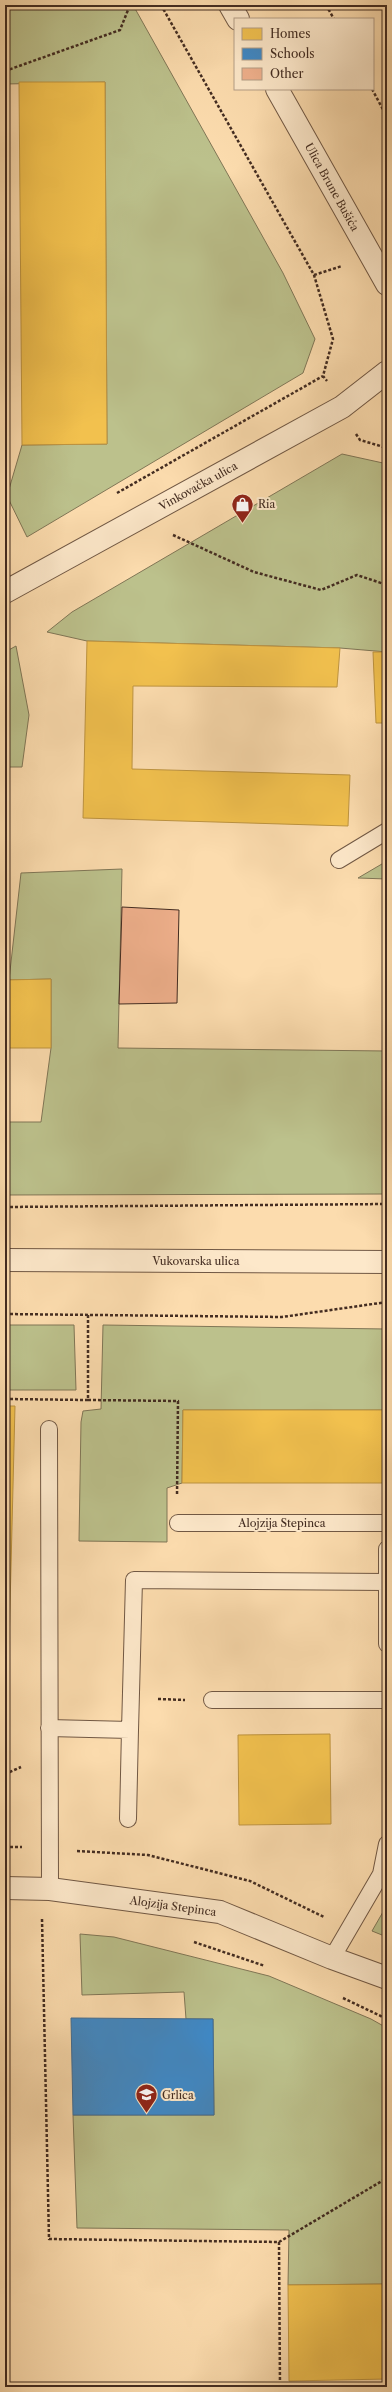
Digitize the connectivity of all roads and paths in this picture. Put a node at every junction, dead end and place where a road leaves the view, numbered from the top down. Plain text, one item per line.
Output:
1 (130, 5) edge
2 (161, 5) edge
3 (230, 5) edge
4 (326, 5) edge
5 (237, 18) edge
6 (333, 18) edge
7 (5, 59) edge
8 (5, 71) edge
9 (278, 90) edge
10 (373, 90) edge
11 (387, 118) edge
12 (387, 284) edge
13 (387, 372) edge
14 (323, 376) junction
15 (342, 407) junction
16 (387, 448) edge
17 (116, 493) dead end
18 (138, 519) junction
19 (387, 585) edge
20 (6, 587) edge
21 (387, 831) edge
22 (339, 860) dead end
23 (387, 1204) edge
24 (5, 1207) edge
25 (5, 1260) edge
26 (387, 1262) edge
27 (387, 1302) edge
28 (5, 1314) edge
29 (88, 1315) junction
30 (5, 1399) edge
31 (88, 1400) junction
32 (49, 1429) dead end
33 (177, 1483) dead end
34 (178, 1523) dead end
35 (387, 1523) edge
36 (387, 1549) edge
37 (386, 1582) edge
38 (387, 1644) edge
39 (132, 1698) junction
40 (212, 1700) joint
41 (387, 1700) edge
42 (49, 1728) junction
43 (130, 1730) junction
44 (128, 1819) dead end
45 (387, 1844) edge
46 (5, 1888) edge
47 (50, 1889) junction
48 (34, 1918) dead end
49 (42, 1919) junction
50 (46, 1919) dead end
51 (187, 1940) dead end
52 (332, 1958) junction
53 (273, 1969) dead end
54 (387, 1978) edge
55 (342, 1997) dead end
56 (387, 2019) edge
57 (387, 2178) edge
58 (279, 2242) junction
59 (280, 2387) edge

1 - 8 path
2 - 14 path
3 - 5 street
4 - 6 path
7 - 8 path
9 - 12 street, Ulica Brune Bušića
10 - 11 path
13 - 15 street, Vinkovačka ulica
14 - 15 path
14 - 17 path
15 - 16 path
15 - 18 street, Vinkovačka ulica
18 - 19 path
18 - 20 street, Vinkovačka ulica
21 - 22 lane
23 - 24 path
25 - 26 street, Vukovarska ulica
27 - 29 path
28 - 29 path
29 - 31 path
30 - 31 path
31 - 33 path
32 - 42 lane
34 - 35 lane, Alojzija Stepinca
36 - 37 lane
37 - 38 lane
37 - 39 lane
39 - 40 path
39 - 43 lane
40 - 41 lane
42 - 43 lane
42 - 47 lane
43 - 44 lane
45 - 52 lane
46 - 47 street, Alojzija Stepinca
47 - 52 street, Alojzija Stepinca
48 - 49 path
49 - 50 path
49 - 58 path
51 - 53 path
52 - 54 street, Alojzija Stepinca
55 - 56 path
57 - 58 path
58 - 59 path

